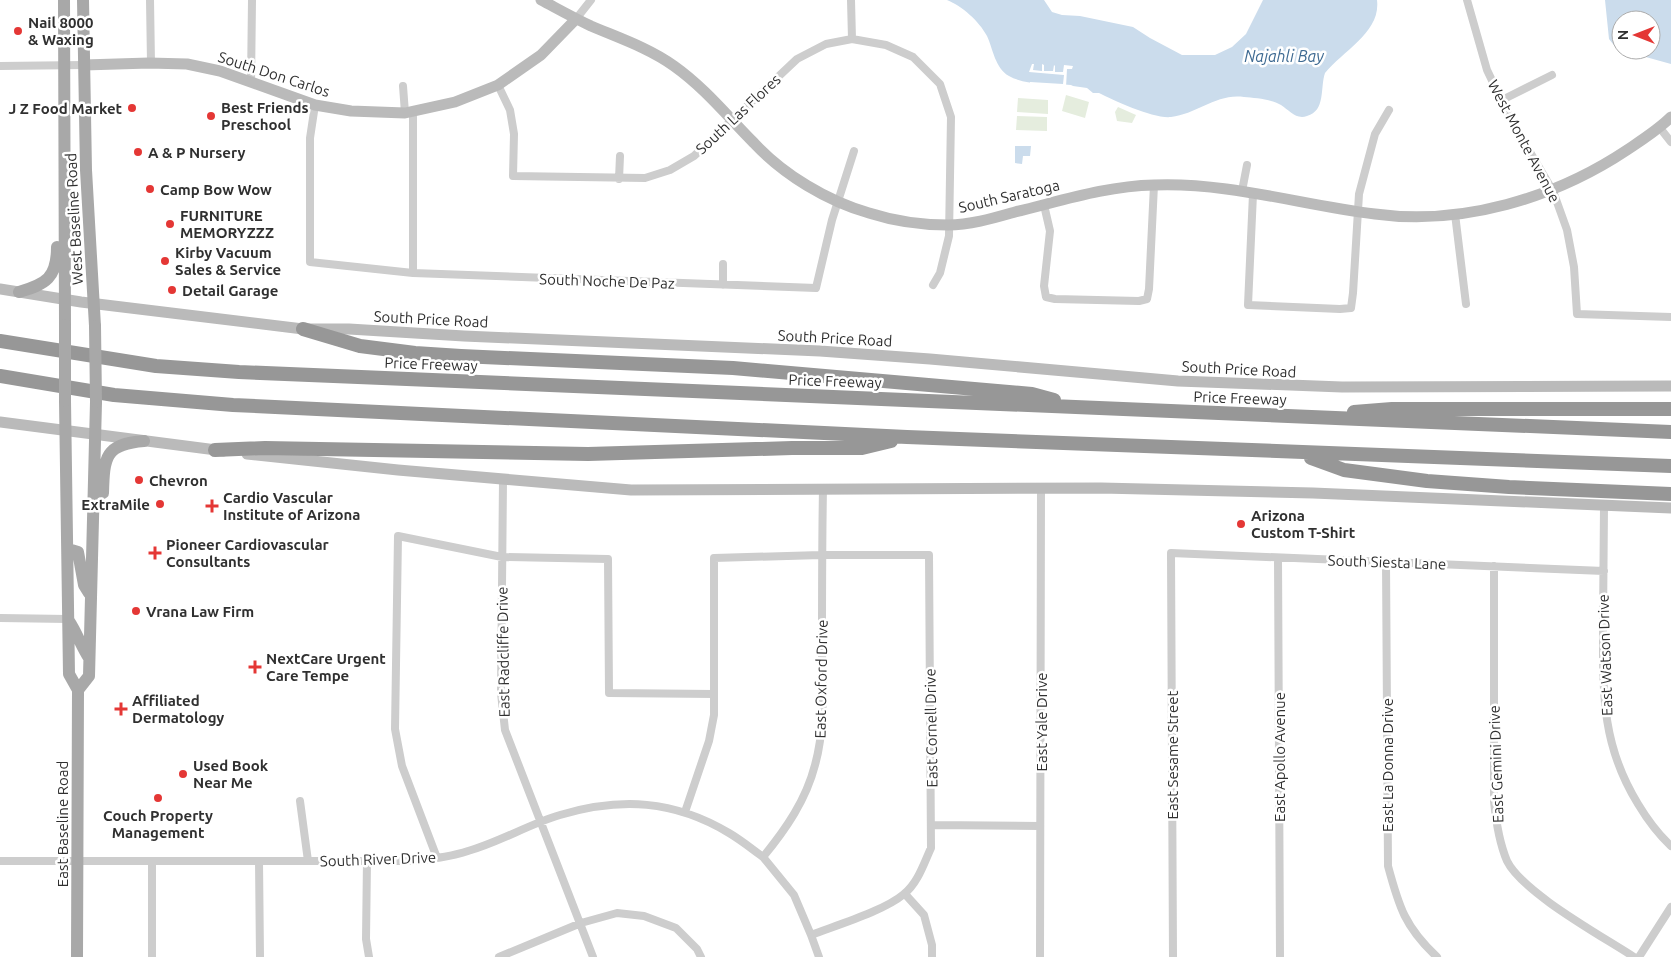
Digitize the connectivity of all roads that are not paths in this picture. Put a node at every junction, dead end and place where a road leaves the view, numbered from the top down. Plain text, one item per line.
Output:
1 (64, 0) edge
2 (83, 0) edge
3 (150, 0) edge
4 (252, 0) edge
5 (542, 0) edge
6 (591, 0) edge
7 (851, 0) edge
8 (1467, 0) edge
9 (576, 19) junction
10 (852, 39) junction
11 (150, 63) junction
12 (65, 65) junction
13 (84, 65) junction
14 (0, 66) edge
15 (1552, 75) dead end
16 (251, 83) junction
17 (498, 85) junction
18 (403, 86) dead end
19 (1502, 100) junction
20 (314, 105) junction
21 (1388, 110) dead end
22 (409, 112) junction
23 (1671, 117) edge
24 (734, 120) junction
25 (1660, 128) junction
26 (1671, 142) edge
27 (854, 151) dead end
28 (620, 156) dead end
29 (1247, 165) dead end
30 (619, 179) junction
31 (1154, 184) junction
32 (1552, 191) junction
33 (1247, 193) junction
34 (838, 203) junction
35 (1044, 205) junction
36 (65, 209) junction
37 (1357, 212) junction
38 (1455, 214) junction
39 (950, 225) junction
40 (723, 264) dead end
41 (413, 273) junction
42 (723, 285) junction
43 (933, 285) dead end
44 (0, 289) edge
45 (19, 292) junction
46 (65, 299) junction
47 (95, 303) junction
48 (1466, 304) dead end
49 (1671, 317) edge
50 (303, 329) junction
51 (0, 341) edge
52 (0, 376) edge
53 (1671, 386) edge
54 (1087, 407) junction
55 (1671, 409) edge
56 (1296, 416) junction
57 (0, 422) edge
58 (66, 432) junction
59 (1671, 432) edge
60 (95, 435) junction
61 (907, 437) junction
62 (144, 441) junction
63 (216, 450) junction
64 (1298, 453) junction
65 (1671, 466) edge
66 (503, 480) junction
67 (1041, 488) junction
68 (823, 489) junction
69 (1671, 494) edge
70 (1604, 506) junction
71 (1671, 508) edge
72 (68, 549) junction
73 (1171, 553) joint
74 (821, 555) junction
75 (502, 557) junction
76 (1278, 558) junction
77 (1386, 562) junction
78 (1494, 566) junction
79 (1604, 571) junction
80 (92, 576) junction
81 (91, 603) junction
82 (0, 618) edge
83 (68, 619) junction
84 (89, 658) junction
85 (78, 690) junction
86 (714, 694) junction
87 (300, 802) dead end
88 (685, 812) junction
89 (540, 822) junction
90 (932, 825) junction
91 (1040, 826) junction
92 (1671, 846) edge
93 (763, 857) junction
94 (437, 858) junction
95 (367, 860) junction
96 (0, 861) edge
97 (78, 861) junction
98 (152, 861) junction
99 (259, 861) junction
100 (308, 861) junction
101 (905, 894) junction
102 (1671, 907) edge
103 (581, 923) junction
104 (811, 934) junction
105 (1435, 956) edge
106 (77, 957) edge
107 (152, 957) edge
108 (260, 957) edge
109 (369, 957) edge
110 (499, 957) edge
111 (593, 957) edge
112 (701, 957) edge
113 (819, 957) edge
114 (932, 957) edge
115 (1040, 957) edge
116 (1173, 957) edge
117 (1280, 957) edge
118 (1634, 957) edge
119 (1639, 957) edge

1 - 12 main road, West Baseline Road
2 - 13 main road, West Baseline Road
3 - 11 street
4 - 16 street
5 - 9 main road, South Saratoga
6 - 9 street, South Don Carlos
7 - 10 street
8 - 19 street, West Monte Avenue
9 - 17 main road, South Don Carlos
9 - 24 main road, South Saratoga
10 - 24 street, South Las Flores
10 - 39 street
11 - 13 main road, South Don Carlos
11 - 16 main road, South Don Carlos
12 - 13 street, South Don Carlos
12 - 14 street, South Don Carlos
12 - 36 main road, West Baseline Road
13 - 47 main road, West Baseline Road
15 - 19 street
16 - 20 main road, South Don Carlos
17 - 22 main road, South Don Carlos
17 - 30 street, South Las Flores
18 - 22 street
19 - 32 street, West Monte Avenue
20 - 22 main road, South Don Carlos
20 - 41 street, South Noche De Paz
21 - 37 street
22 - 41 street
23 - 25 main road, South Saratoga
24 - 30 street, South Las Flores
24 - 34 main road, South Saratoga
25 - 26 street
25 - 32 main road, South Saratoga
27 - 34 street
28 - 30 street
29 - 33 street
31 - 33 main road, South Saratoga
31 - 35 main road, South Saratoga
31 - 35 street
32 - 38 main road, South Saratoga
32 - 49 street, West Monte Avenue
33 - 37 main road, South Saratoga
33 - 37 street
34 - 39 main road, South Saratoga
34 - 42 street, South Noche De Paz
35 - 39 main road, South Saratoga
36 - 45 main road
36 - 46 main road, West Baseline Road
37 - 38 main road, South Saratoga
38 - 48 street
39 - 43 street
40 - 42 street
41 - 42 street, South Noche De Paz
44 - 45 main road, South Price Road
45 - 46 main road, South Price Road
46 - 47 main road, South Price Road
46 - 58 main road, West Baseline Road, bridge
47 - 50 main road, South Price Road
47 - 60 main road, West Baseline Road, bridge
50 - 53 main road, South Price Road
50 - 54 highway
51 - 54 highway, Price Freeway
52 - 61 highway
54 - 56 highway, Price Freeway
55 - 56 highway
56 - 59 highway, Price Freeway
57 - 58 main road
58 - 60 main road
58 - 72 main road, East Baseline Road
60 - 62 main road
60 - 80 main road, East Baseline Road
61 - 63 highway
61 - 64 highway
62 - 63 main road
62 - 80 main road
63 - 66 main road
64 - 65 highway
64 - 69 highway
66 - 68 main road
66 - 75 street, East Radcliffe Drive
67 - 68 main road
67 - 70 main road
67 - 91 street, East Yale Drive
68 - 74 street, East Oxford Drive
70 - 71 main road
70 - 79 street, East Watson Drive
72 - 81 main road
72 - 83 main road, East Baseline Road
73 - 76 street, South Siesta Lane
73 - 116 street, East Sesame Street
74 - 86 street
74 - 90 street, East Cornell Drive
74 - 93 street, East Oxford Drive
75 - 86 street
75 - 89 street, East Radcliffe Drive
75 - 94 street
76 - 77 street, South Siesta Lane
76 - 117 street, East Apollo Avenue
77 - 78 street, South Siesta Lane
77 - 105 street, East La Donna Drive
78 - 79 street, South Siesta Lane
78 - 118 street, East Gemini Drive
79 - 92 street, East Watson Drive
80 - 81 main road, East Baseline Road
81 - 83 main road
81 - 84 main road, East Baseline Road
82 - 83 street
83 - 84 main road
83 - 85 main road, East Baseline Road
84 - 85 main road, East Baseline Road
85 - 97 main road, East Baseline Road
86 - 88 street
87 - 100 street
88 - 89 street, South River Drive
88 - 93 street, South River Drive
89 - 94 street, South River Drive
89 - 103 street, East Radcliffe Drive
90 - 91 street
90 - 101 street, East Cornell Drive
91 - 115 street, East Yale Drive
93 - 104 street
94 - 95 street, South River Drive
95 - 100 street, South River Drive
95 - 109 street
96 - 97 street, South River Drive
97 - 98 street, South River Drive
97 - 106 main road, East Baseline Road
98 - 99 street, South River Drive
98 - 107 street
99 - 100 street, South River Drive
99 - 108 street
101 - 104 street, East Cornell Drive
101 - 114 street
102 - 119 street
103 - 110 street
103 - 111 street, East Radcliffe Drive
103 - 112 street
104 - 113 street

